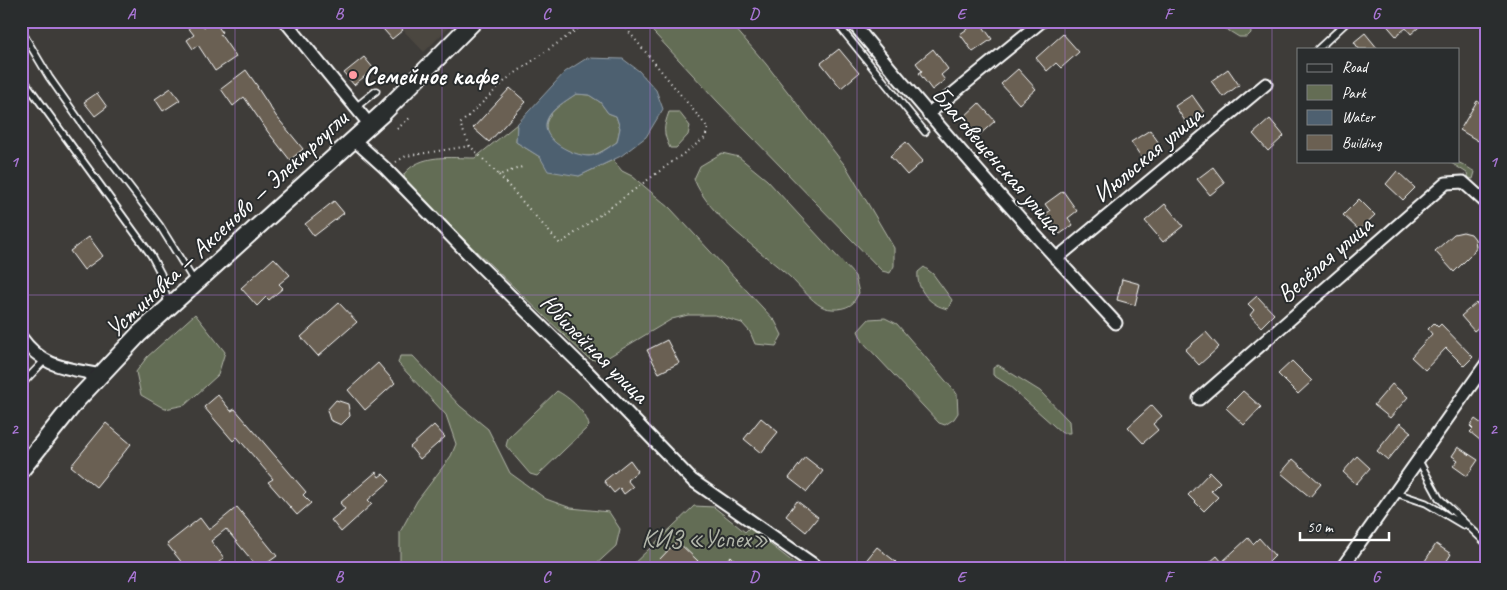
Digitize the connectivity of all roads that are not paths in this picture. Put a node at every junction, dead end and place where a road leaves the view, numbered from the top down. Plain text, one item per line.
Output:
1 (285, 21) edge
2 (835, 21) edge
3 (851, 21) edge
4 (1042, 21) edge
5 (1348, 21) edge
6 (465, 24) edge
7 (21, 30) edge
8 (1319, 48) edge
9 (21, 76) edge
10 (1266, 84) dead end
11 (376, 91) dead end
12 (356, 107) junction
13 (928, 114) junction
14 (370, 125) junction
15 (925, 132) dead end
16 (354, 140) junction
17 (1485, 201) edge
18 (1056, 259) junction
19 (204, 278) junction
20 (169, 307) junction
21 (1116, 323) dead end
22 (21, 336) edge
23 (44, 360) junction
24 (1486, 364) edge
25 (109, 369) junction
26 (21, 385) edge
27 (1199, 399) dead end
28 (1418, 461) junction
29 (21, 470) edge
30 (1396, 492) junction
31 (1471, 530) junction
32 (1486, 542) edge
33 (820, 569) edge
34 (1341, 569) edge

1 - 12 street
2 - 15 lane
3 - 13 street, Благовещенская улица
4 - 13 street
5 - 8 lane
6 - 14 main road, Устиновка — Аксеново — Электроугли
7 - 19 lane
9 - 20 lane
10 - 18 street, Июльская улица
11 - 12 lane
12 - 14 street
13 - 18 street, Благовещенская улица
14 - 16 main road, Устиновка — Аксеново — Электроугли
16 - 19 main road, Устиновка — Аксеново — Электроугли
16 - 33 street, Юбилейная улица
17 - 27 street, Весёлая улица
18 - 21 street, Благовещенская улица
19 - 20 main road, Устиновка — Аксеново — Электроугли
20 - 25 main road, Устиновка — Аксеново — Электроугли
22 - 23 street
23 - 25 street
23 - 26 lane
24 - 28 street
25 - 29 main road, Устиновка — Аксеново — Электроугли
28 - 30 street
28 - 31 lane
30 - 31 lane
30 - 34 street
31 - 32 lane

